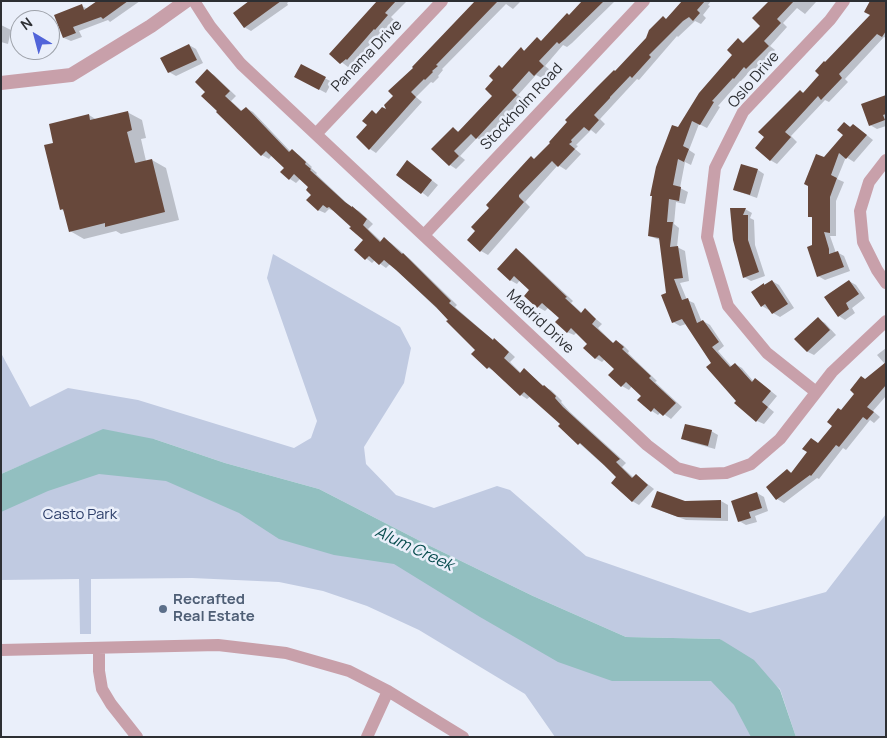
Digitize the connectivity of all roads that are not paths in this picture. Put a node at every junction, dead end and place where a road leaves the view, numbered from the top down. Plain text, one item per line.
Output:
1 (186, 1) edge
2 (194, 1) edge
3 (442, 1) edge
4 (644, 1) edge
5 (844, 1) edge
6 (1, 83) edge
7 (316, 134) junction
8 (886, 160) edge
9 (424, 235) junction
10 (886, 284) edge
11 (886, 321) edge
12 (816, 392) junction
13 (99, 649) junction
14 (1, 650) edge
15 (388, 691) junction
16 (137, 737) edge
17 (367, 737) edge
18 (463, 737) edge

1 - 6 street
2 - 7 street, Madrid Drive
3 - 7 street, Panama Drive
4 - 9 street, Stockholm Road
5 - 12 street, Oslo Drive
7 - 9 street, Madrid Drive
8 - 10 street
9 - 12 street, Madrid Drive
11 - 12 street, Madrid Drive
13 - 14 street
13 - 15 street
13 - 16 street
15 - 17 street
15 - 18 street

